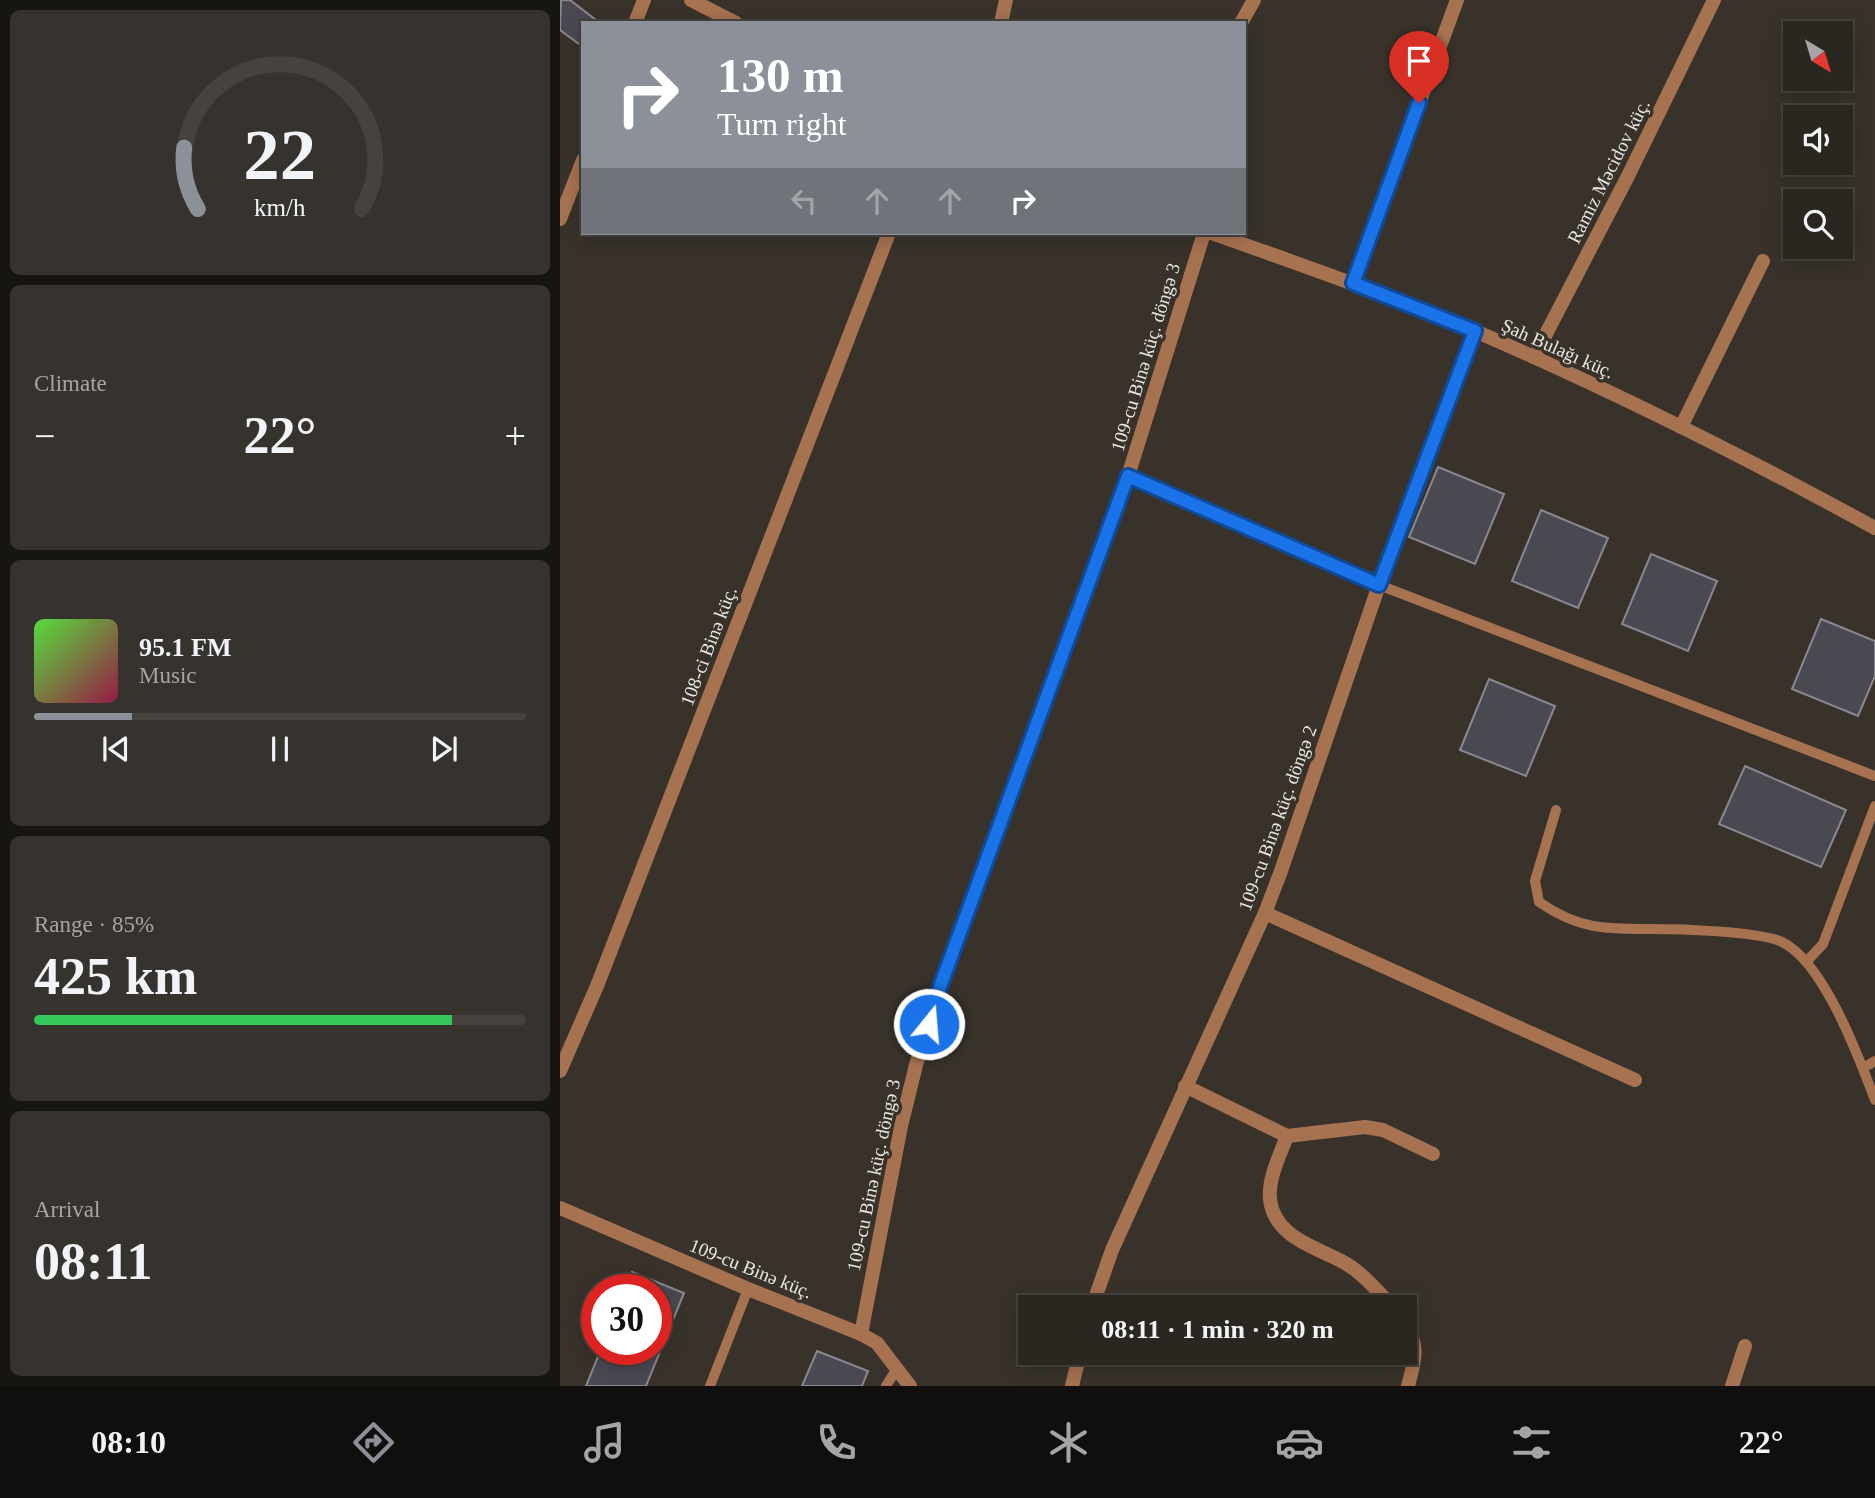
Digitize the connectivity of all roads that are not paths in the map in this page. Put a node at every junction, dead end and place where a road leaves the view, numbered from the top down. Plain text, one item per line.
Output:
1 (644, 0) edge
2 (691, 0) edge
3 (1006, 0) edge
4 (1254, 0) edge
5 (1457, 0) edge
6 (1714, 0) edge
7 (636, 21) edge
8 (732, 21) edge
9 (1001, 21) edge
10 (1242, 21) edge
11 (581, 165) edge
12 (560, 219) edge
13 (888, 235) edge
14 (1203, 235) edge
15 (1217, 235) edge
16 (1763, 261) dead end
17 (1353, 283) junction
18 (1475, 331) junction
19 (1534, 357) junction
20 (1681, 427) junction
21 (1128, 476) junction
22 (1873, 524) edge
23 (1379, 585) junction
24 (1875, 776) edge
25 (1875, 806) edge
26 (1556, 810) dead end
27 (1265, 913) junction
28 (1807, 961) junction
29 (1875, 1061) edge
30 (1863, 1068) junction
31 (560, 1071) edge
32 (1635, 1080) dead end
33 (1185, 1086) junction
34 (1875, 1100) edge
35 (1287, 1136) junction
36 (1433, 1154) dead end
37 (560, 1208) edge
38 (748, 1289) junction
39 (1096, 1295) edge
40 (1382, 1295) edge
41 (861, 1334) junction
42 (1745, 1346) dead end
43 (1077, 1365) edge
44 (1413, 1365) edge
45 (896, 1370) junction
46 (710, 1386) edge
47 (886, 1386) edge
48 (910, 1386) edge
49 (1072, 1386) edge
50 (1408, 1386) edge
51 (1732, 1386) edge

1 - 7 street
2 - 8 street
3 - 9 street
4 - 10 street
5 - 17 street
6 - 19 street, Ramiz Məcidov küç.
11 - 12 street
13 - 31 street, 108-ci Binə küç.
14 - 21 street, 109-cu Binə küç. döngə 3
15 - 17 street, Şah Bulağı küç.
16 - 20 street
17 - 18 street, Şah Bulağı küç.
18 - 19 street, Şah Bulağı küç.
18 - 23 street, 109-cu Binə küç. döngə 2
19 - 20 street, Şah Bulağı küç.
20 - 22 street, Şah Bulağı küç.
21 - 23 street
21 - 41 street, 109-cu Binə küç. döngə 3
23 - 24 lane
23 - 27 street, 109-cu Binə küç. döngə 2
25 - 28 lane
26 - 28 lane
27 - 32 street
27 - 33 street, 109-cu Binə küç. döngə 2
28 - 30 lane
29 - 30 lane
30 - 34 lane
33 - 35 street
33 - 39 street, 109-cu Binə küç. döngə 2
35 - 36 street
35 - 40 street
37 - 38 street, 109-cu Binə küç.
38 - 41 street, 109-cu Binə küç.
38 - 46 lane
41 - 45 street, 109-cu Binə küç.
42 - 51 street
43 - 49 street
44 - 50 street
45 - 47 lane
45 - 48 street, 109-cu Binə küç.

